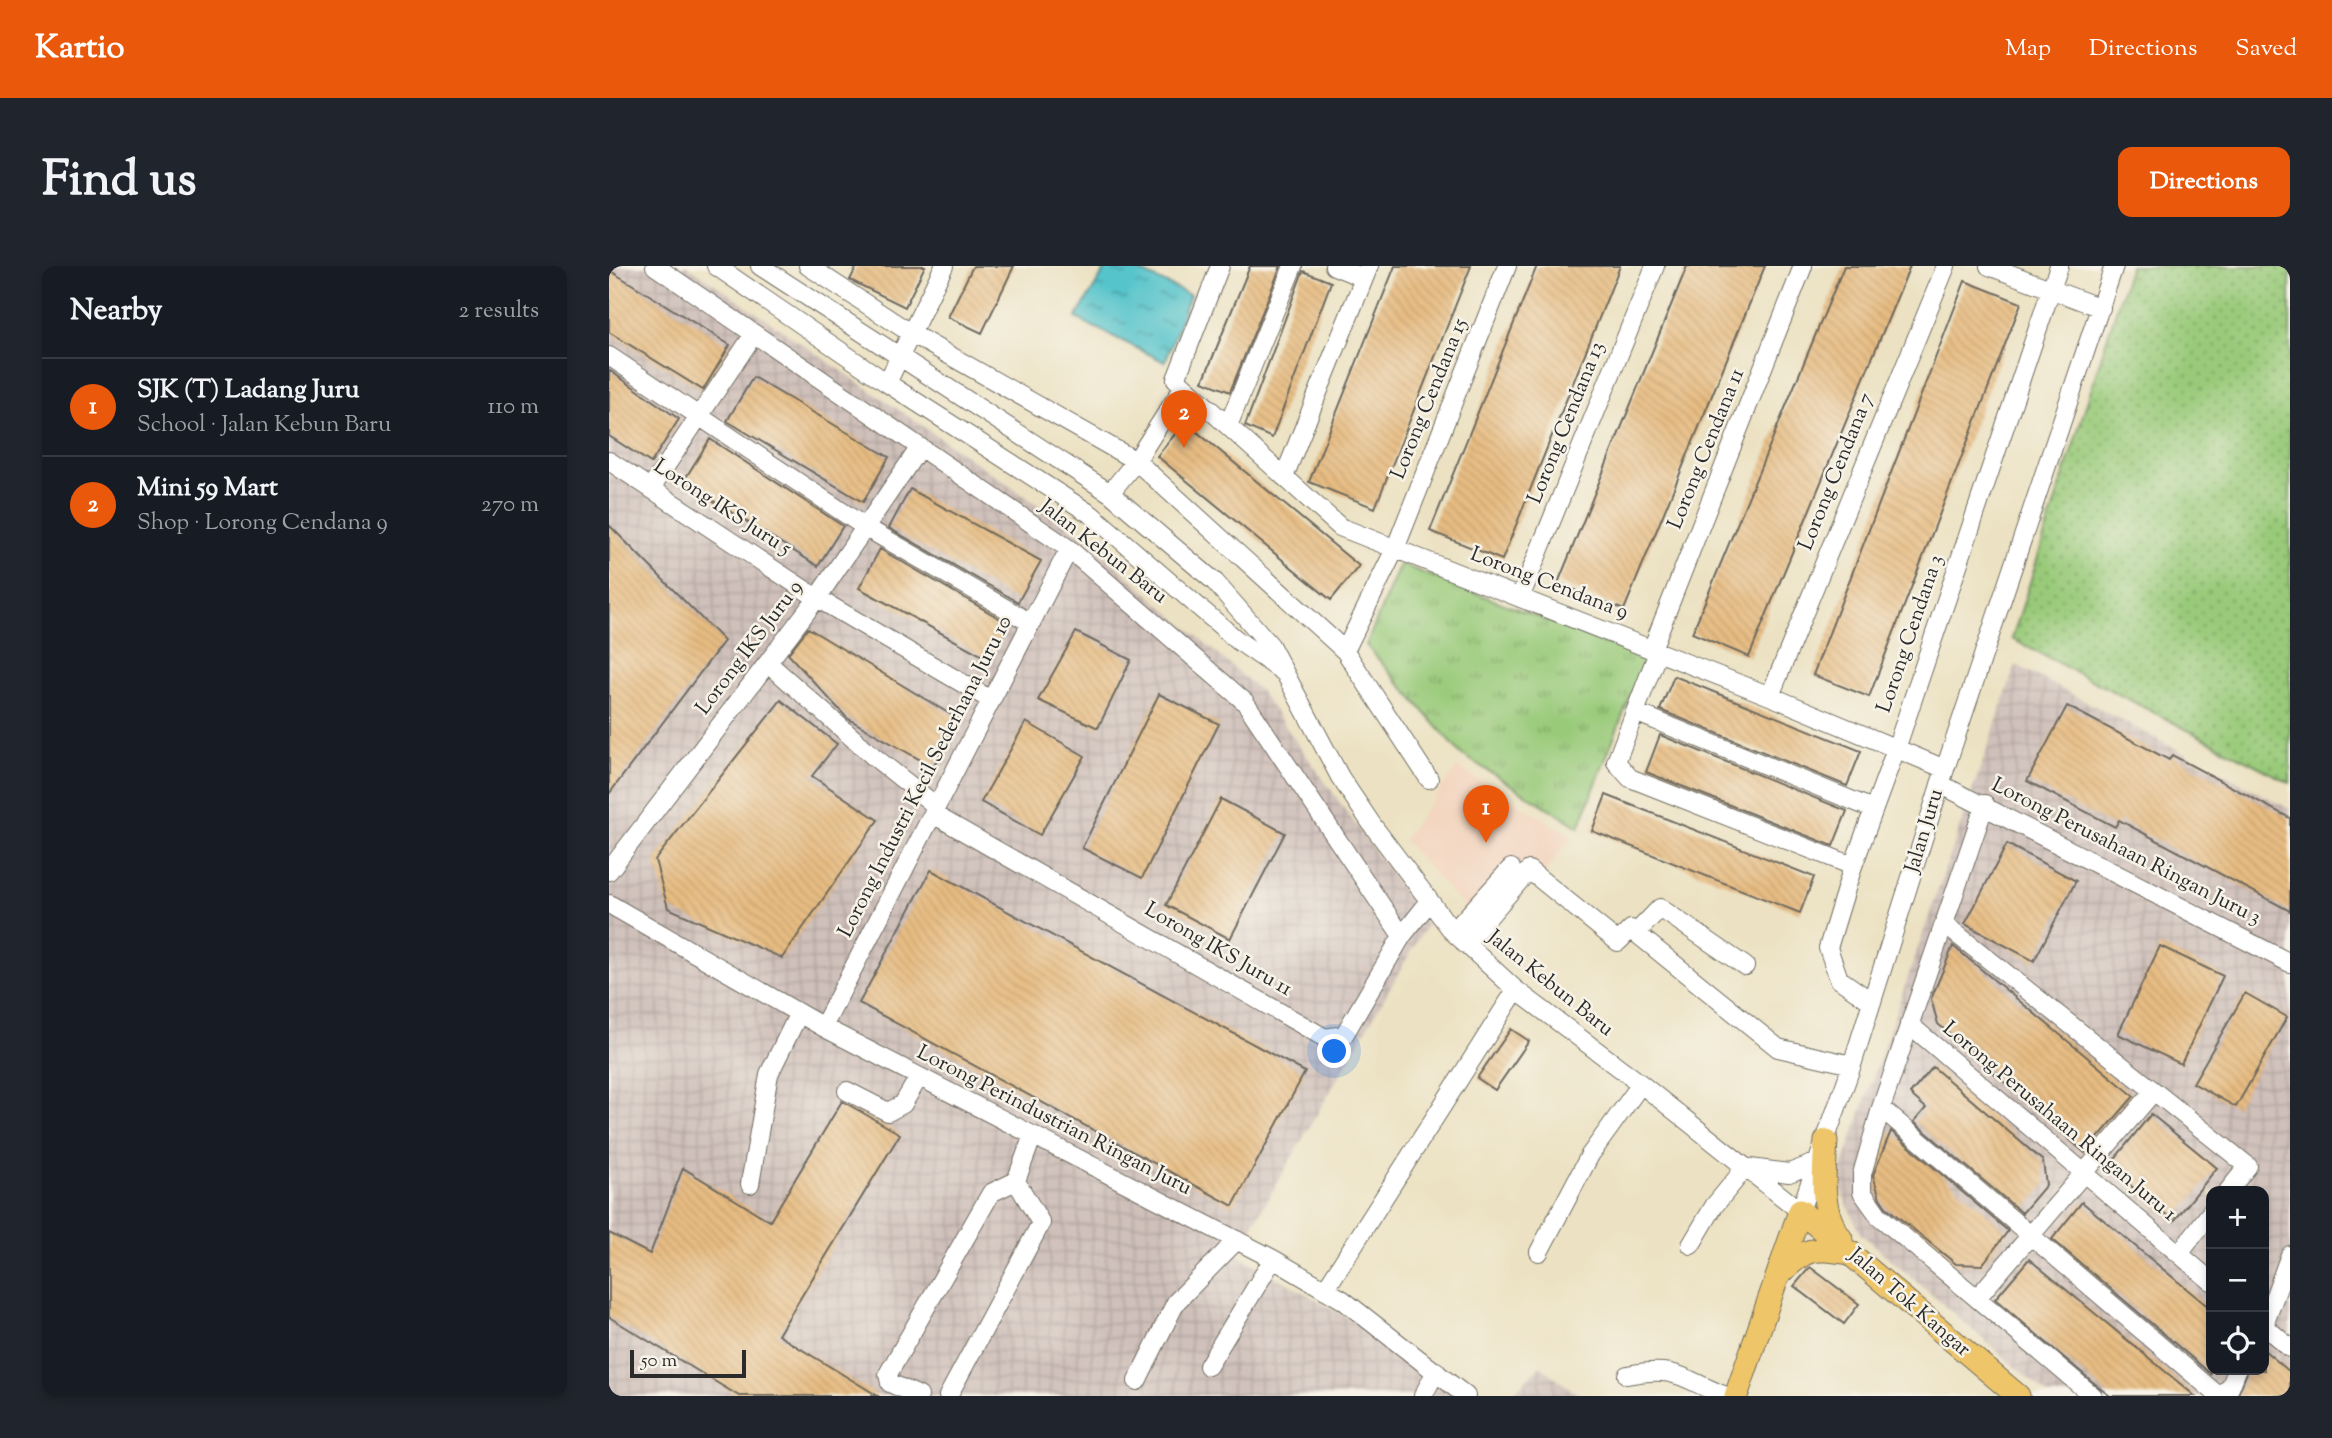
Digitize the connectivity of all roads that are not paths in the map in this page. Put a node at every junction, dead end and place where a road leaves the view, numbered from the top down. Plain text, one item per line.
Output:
1 (655, 266) edge
2 (716, 266) edge
3 (760, 266) edge
4 (808, 266) edge
5 (944, 266) edge
6 (1293, 266) edge
7 (1334, 266) edge
8 (1507, 266) edge
9 (1655, 266) edge
10 (1803, 266) edge
11 (1945, 266) edge
12 (1989, 266) edge
13 (2059, 266) edge
14 (2114, 266) edge
15 (1213, 271) edge
16 (1366, 272) edge
17 (2050, 290) junction
18 (2101, 308) junction
19 (754, 334) junction
20 (912, 334) junction
21 (609, 356) edge
22 (899, 359) junction
23 (887, 383) junction
24 (1180, 383) junction
25 (699, 416) junction
26 (1228, 426) junction
27 (919, 447) junction
28 (609, 461) edge
29 (1136, 461) junction
30 (1284, 477) junction
31 (651, 488) junction
32 (1110, 493) junction
33 (865, 527) junction
34 (1069, 549) junction
35 (1395, 550) junction
36 (817, 598) junction
37 (1520, 598) junction
38 (1031, 623) junction
39 (1655, 650) junction
40 (1345, 651) junction
41 (768, 663) junction
42 (1282, 671) junction
43 (1770, 696) junction
44 (991, 700) junction
45 (1635, 712) junction
46 (1896, 749) junction
47 (1942, 776) junction
48 (1429, 779) dead end
49 (1985, 804) junction
50 (1873, 809) junction
51 (935, 810) junction
52 (1853, 866) junction
53 (1511, 868) dead end
54 (609, 871) edge
55 (1429, 902) junction
56 (609, 904) edge
57 (1944, 924) junction
58 (1636, 933) junction
59 (1402, 936) junction
60 (1459, 938) junction
61 (2290, 963) edge
62 (1745, 966) dead end
63 (1516, 990) junction
64 (1872, 1002) junction
65 (799, 1013) junction
66 (1909, 1024) junction
67 (823, 1027) junction
68 (1852, 1065) junction
69 (919, 1077) junction
70 (1641, 1084) junction
71 (847, 1091) dead end
72 (2154, 1091) junction
73 (1881, 1108) junction
74 (1033, 1135) junction
75 (1822, 1152) junction
76 (1746, 1167) junction
77 (2084, 1173) junction
78 (1016, 1181) junction
79 (750, 1184) dead end
80 (2232, 1186) edge
81 (1800, 1211) junction
82 (2206, 1219) edge
83 (2031, 1236) junction
84 (1237, 1240) junction
85 (1691, 1245) dead end
86 (1539, 1252) dead end
87 (1851, 1253) junction
88 (2179, 1254) junction
89 (2290, 1255) edge
90 (1273, 1259) junction
91 (2206, 1277) edge
92 (1774, 1281) junction
93 (1325, 1290) junction
94 (1977, 1298) junction
95 (2269, 1312) edge
96 (2269, 1329) edge
97 (2290, 1348) edge
98 (1208, 1366) dead end
99 (1436, 1371) junction
100 (1627, 1375) dead end
101 (2235, 1375) edge
102 (1137, 1381) dead end
103 (919, 1396) edge
104 (948, 1396) edge
105 (1423, 1396) edge
106 (1466, 1396) edge
107 (1726, 1396) edge
108 (1736, 1396) edge
109 (2018, 1396) edge
110 (2093, 1396) edge
111 (2217, 1396) edge

1 - 19 street, Jalan Kebun Baru
2 - 23 street, Jalan Kebun Baru
3 - 22 street, Jalan Kebun Baru
4 - 20 street
5 - 20 street
6 - 26 street
7 - 16 street
8 - 35 street, Lorong Cendana 15
9 - 37 street, Lorong Cendana 13
10 - 39 street, Lorong Cendana 11
11 - 43 street, Lorong Cendana 7
12 - 17 street
13 - 17 street, Lorong Cendana 3
14 - 18 street, Jalan Juru
15 - 24 street
16 - 30 street
17 - 18 street
17 - 46 street, Lorong Cendana 3
18 - 47 street, Jalan Juru
19 - 25 street
19 - 27 street, Jalan Kebun Baru
20 - 22 street
20 - 29 street
21 - 25 street
22 - 23 street
22 - 32 street, Jalan Kebun Baru
23 - 42 street, Jalan Kebun Baru
24 - 26 street, Lorong Cendana 9
24 - 29 street
25 - 31 street
25 - 33 street
26 - 30 street, Lorong Cendana 9
27 - 33 street, Lorong IKS Juru 9
27 - 34 street, Jalan Kebun Baru
28 - 31 street, Lorong IKS Juru 5
29 - 32 street
29 - 40 street
30 - 35 street, Lorong Cendana 9
31 - 36 street, Lorong IKS Juru 5
32 - 42 street, Jalan Kebun Baru
33 - 36 street, Lorong IKS Juru 9
33 - 38 street
34 - 38 street, Lorong Industri Kecil Sederhana Juru 10
34 - 59 street, Jalan Kebun Baru
35 - 37 street, Lorong Cendana 9
35 - 40 street, Lorong Cendana 15
36 - 41 street, Lorong IKS Juru 9
36 - 44 street, Lorong IKS Juru 5
37 - 39 street, Lorong Cendana 9
38 - 44 street, Lorong Industri Kecil Sederhana Juru 10
39 - 43 street, Lorong Cendana 9
39 - 45 street, Lorong Cendana 11
40 - 48 street
41 - 51 street
41 - 54 street, Lorong IKS Juru 9
42 - 55 street, Jalan Kebun Baru
43 - 46 street, Lorong Cendana 9
44 - 51 street, Lorong Industri Kecil Sederhana Juru 10
45 - 50 street
45 - 52 street, Lorong Cendana 11
46 - 47 street, Lorong Cendana 9
46 - 50 street, Lorong Cendana 3
47 - 49 street, Lorong Perusahaan Ringan Juru 3
47 - 64 street, Jalan Juru
49 - 57 street
49 - 61 street, Lorong Perusahaan Ringan Juru 3
50 - 52 street, Lorong Cendana 3
51 - 59 street, Lorong IKS Juru 11
51 - 67 street, Lorong Industri Kecil Sederhana Juru 10
52 - 64 street, Lorong Cendana 3
53 - 60 street
55 - 59 street, Lorong IKS Juru 11
55 - 60 street, Jalan Kebun Baru
56 - 65 street, Lorong Perindustrian Ringan Juru
57 - 66 street
57 - 72 street
58 - 60 street
58 - 62 street
58 - 68 street
60 - 63 street, Jalan Kebun Baru
63 - 70 street, Jalan Kebun Baru
63 - 93 street
64 - 68 street, Jalan Juru
65 - 67 street, Lorong Perindustrian Ringan Juru
65 - 79 street
66 - 73 street
66 - 77 street, Lorong Perusahaan Ringan Juru 1
67 - 69 street, Lorong Perindustrian Ringan Juru
68 - 75 street, Jalan Juru
69 - 71 street
69 - 74 street, Lorong Perindustrian Ringan Juru
70 - 76 street, Jalan Kebun Baru
70 - 86 street
72 - 77 street
72 - 80 street
73 - 83 street
73 - 94 street
74 - 78 street
74 - 84 street, Lorong Perindustrian Ringan Juru
75 - 76 street
75 - 81 street, Jalan Juru
75 - 87 main road
76 - 81 street, Jalan Kebun Baru
76 - 85 street
77 - 83 street
77 - 88 street, Lorong Perusahaan Ringan Juru 1
78 - 103 street
78 - 104 street
81 - 87 main road, Jalan Tok Kangar
81 - 92 main road, Jalan Juru
82 - 88 street
83 - 94 street
83 - 111 street
84 - 90 street, Lorong Perindustrian Ringan Juru
84 - 102 street
87 - 92 main road
87 - 109 main road, Jalan Tok Kangar
88 - 91 street, Lorong Perusahaan Ringan Juru 1
89 - 95 street
90 - 93 street, Lorong Perindustrian Ringan Juru
90 - 98 street
92 - 108 main road, Jalan Juru
93 - 99 street, Lorong Perindustrian Ringan Juru
94 - 110 street
96 - 97 street
99 - 105 street
99 - 106 street, Lorong Perindustrian Ringan Juru
100 - 107 street
101 - 111 street

